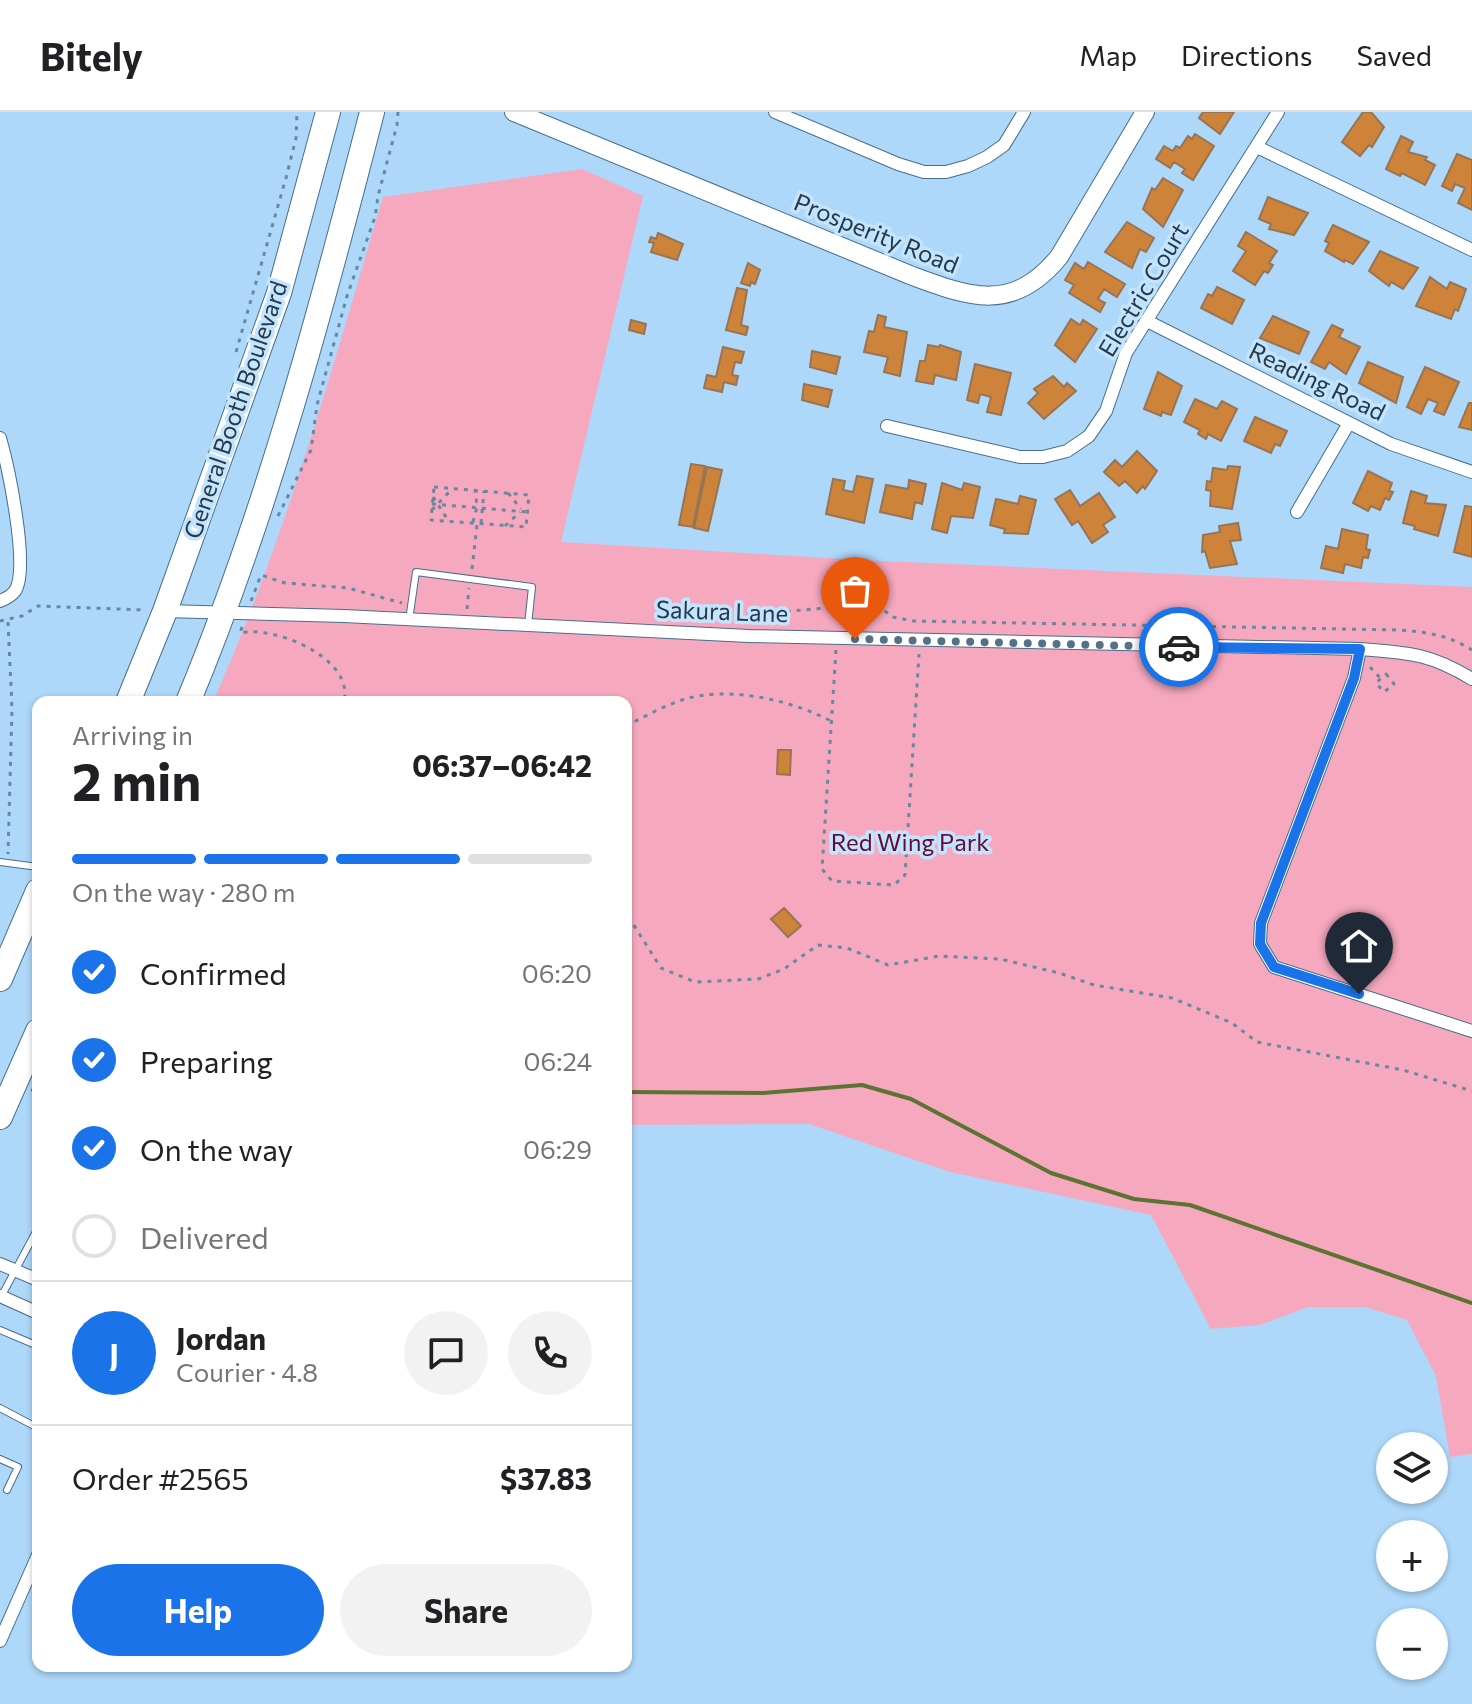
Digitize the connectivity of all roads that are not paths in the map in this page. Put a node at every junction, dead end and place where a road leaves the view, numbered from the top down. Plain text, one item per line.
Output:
1 (313, 112) edge
2 (328, 112) edge
3 (372, 112) edge
4 (514, 112) edge
5 (775, 112) edge
6 (1024, 112) edge
7 (1145, 112) edge
8 (1278, 112) edge
9 (1257, 147) junction
10 (1472, 250) edge
11 (281, 284) junction
12 (1147, 321) junction
13 (1349, 423) junction
14 (887, 426) dead end
15 (0, 438) edge
16 (1472, 472) edge
17 (5, 482) edge
18 (1297, 512) dead end
19 (0, 601) edge
20 (157, 611) junction
21 (236, 612) junction
22 (409, 620) junction
23 (528, 625) junction
24 (1360, 649) junction
25 (1472, 679) edge
26 (130, 696) edge
27 (191, 696) edge
28 (2, 862) edge
29 (32, 866) edge
30 (32, 905) edge
31 (0, 979) edge
32 (1472, 1031) edge
33 (32, 1045) edge
34 (0, 1117) edge
35 (32, 1242) edge
36 (0, 1264) edge
37 (17, 1271) junction
38 (32, 1277) edge
39 (0, 1297) edge
40 (32, 1310) edge
41 (0, 1330) edge
42 (32, 1343) edge
43 (0, 1408) edge
44 (32, 1425) edge
45 (0, 1459) edge
46 (7, 1490) dead end
47 (32, 1568) edge
48 (1, 1638) edge

1 - 11 highway
2 - 11 highway, General Booth Boulevard
3 - 21 highway, General Booth Boulevard
4 - 7 street, Prosperity Road
5 - 6 street
8 - 9 street, Electric Court
9 - 10 street
9 - 12 street, Electric Court
11 - 20 highway, General Booth Boulevard
12 - 13 street, Reading Road
12 - 14 street, Electric Court
13 - 16 street, Reading Road
13 - 18 street
15 - 17 street
17 - 19 street
20 - 21 street, Sakura Lane
20 - 26 highway, General Booth Boulevard
21 - 22 street, Sakura Lane
21 - 27 highway, General Booth Boulevard
22 - 23 street, Sakura Lane
22 - 23 lane
23 - 24 street, Sakura Lane
24 - 25 street, Sakura Lane
24 - 32 street
28 - 29 lane
30 - 31 highway
33 - 34 highway
35 - 37 lane
36 - 37 street
37 - 38 street
37 - 39 lane
39 - 40 street
41 - 42 lane
43 - 44 lane
45 - 46 lane
47 - 48 street

